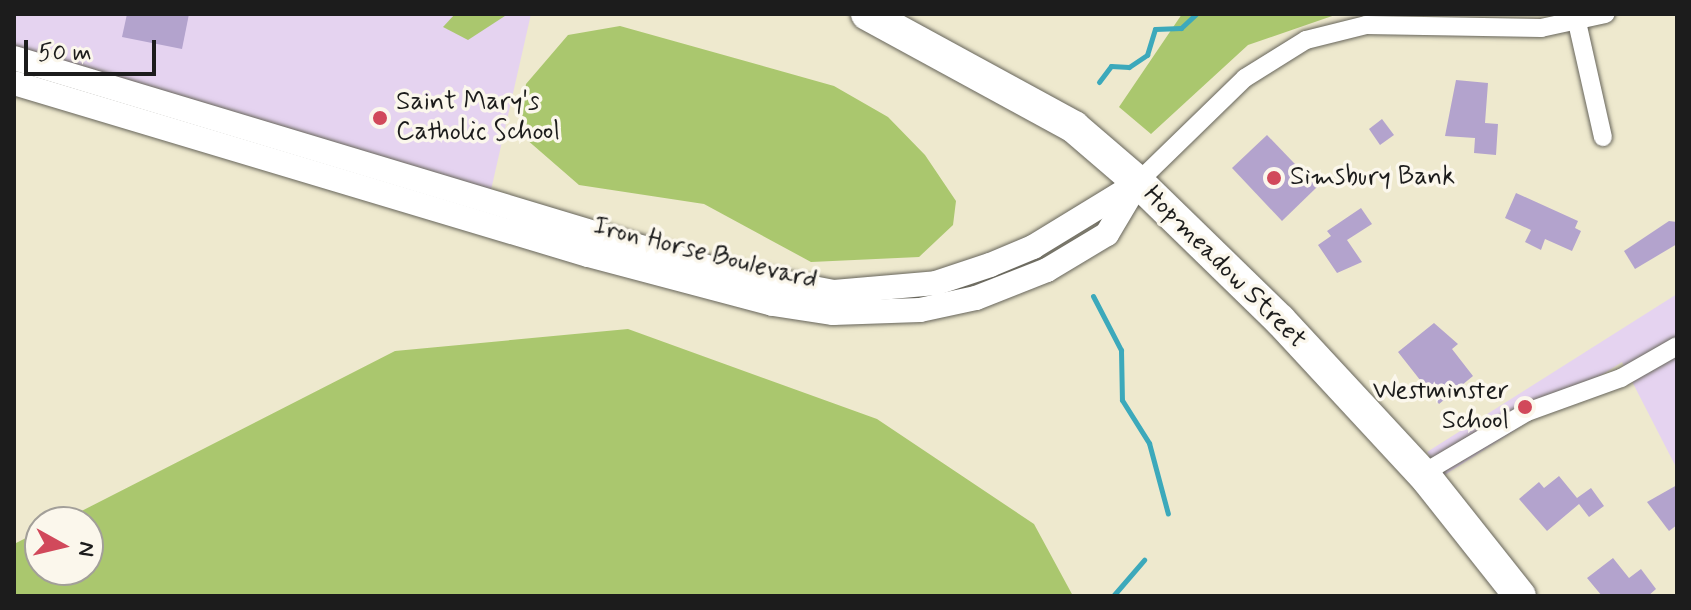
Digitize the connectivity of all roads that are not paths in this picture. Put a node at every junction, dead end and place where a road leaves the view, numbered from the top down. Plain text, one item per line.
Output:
1 (867, 14) edge
2 (1605, 14) edge
3 (1577, 22) junction
4 (14, 58) edge
5 (14, 83) edge
6 (1603, 137) dead end
7 (1138, 182) junction
8 (1677, 346) edge
9 (1422, 474) junction
10 (1520, 596) edge

1 - 7 highway, Hopmeadow Street
2 - 3 street
3 - 6 street
3 - 7 street
4 - 7 street, Iron Horse Boulevard
5 - 7 street, Iron Horse Boulevard
7 - 9 highway, Hopmeadow Street
8 - 9 street
9 - 10 highway, Hopmeadow Street

